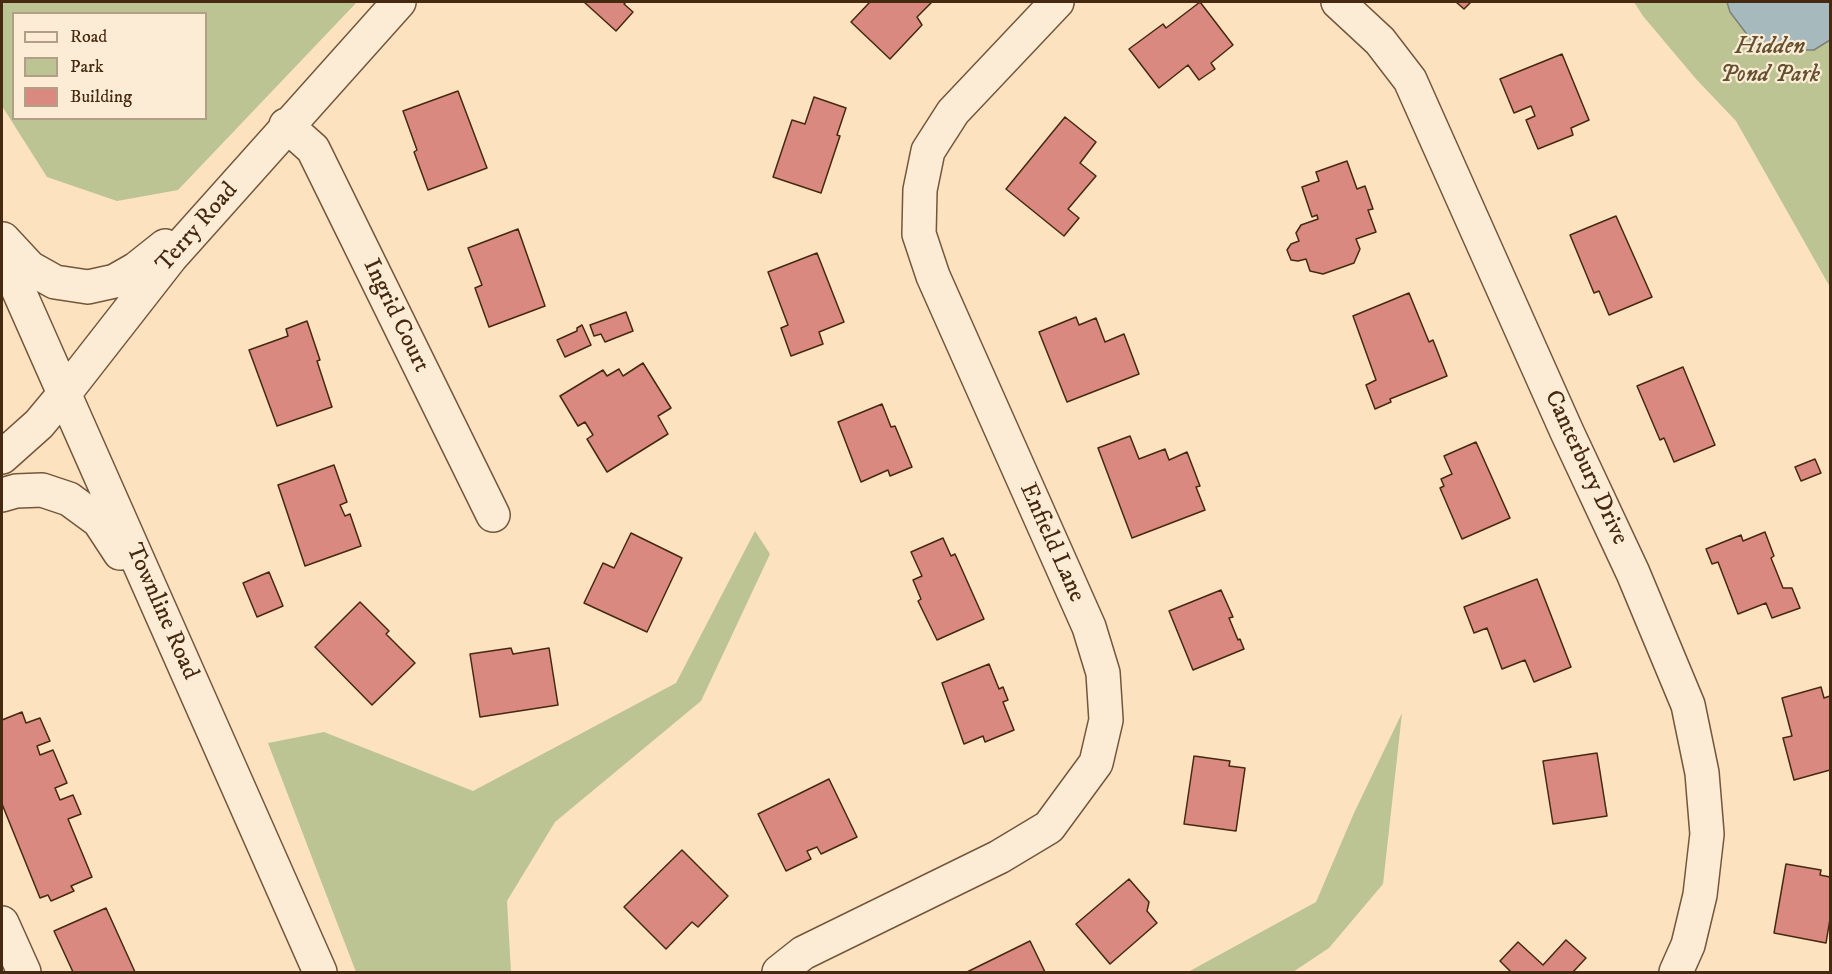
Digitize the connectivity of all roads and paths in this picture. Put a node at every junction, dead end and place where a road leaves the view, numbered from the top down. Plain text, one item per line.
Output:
1 (399, 2) edge
2 (1057, 2) edge
3 (1338, 2) edge
4 (286, 126) junction
5 (226, 194) junction
6 (2, 237) edge
7 (2, 253) edge
8 (64, 394) junction
9 (2, 457) edge
10 (2, 495) edge
11 (493, 515) dead end
12 (182, 658) junction
13 (2, 922) edge
14 (24, 972) edge
15 (320, 972) edge
16 (779, 972) edge
17 (1676, 972) edge

1 - 4 street, Terry Road
2 - 16 street, Enfield Lane
3 - 17 street, Canterbury Drive
4 - 5 street, Terry Road
4 - 11 street, Ingrid Court
5 - 6 street
5 - 8 street, Terry Road
7 - 8 street, Townline Road
8 - 9 street, Terry Road
8 - 12 street, Townline Road
10 - 12 street
12 - 15 street, Townline Road
13 - 14 street

